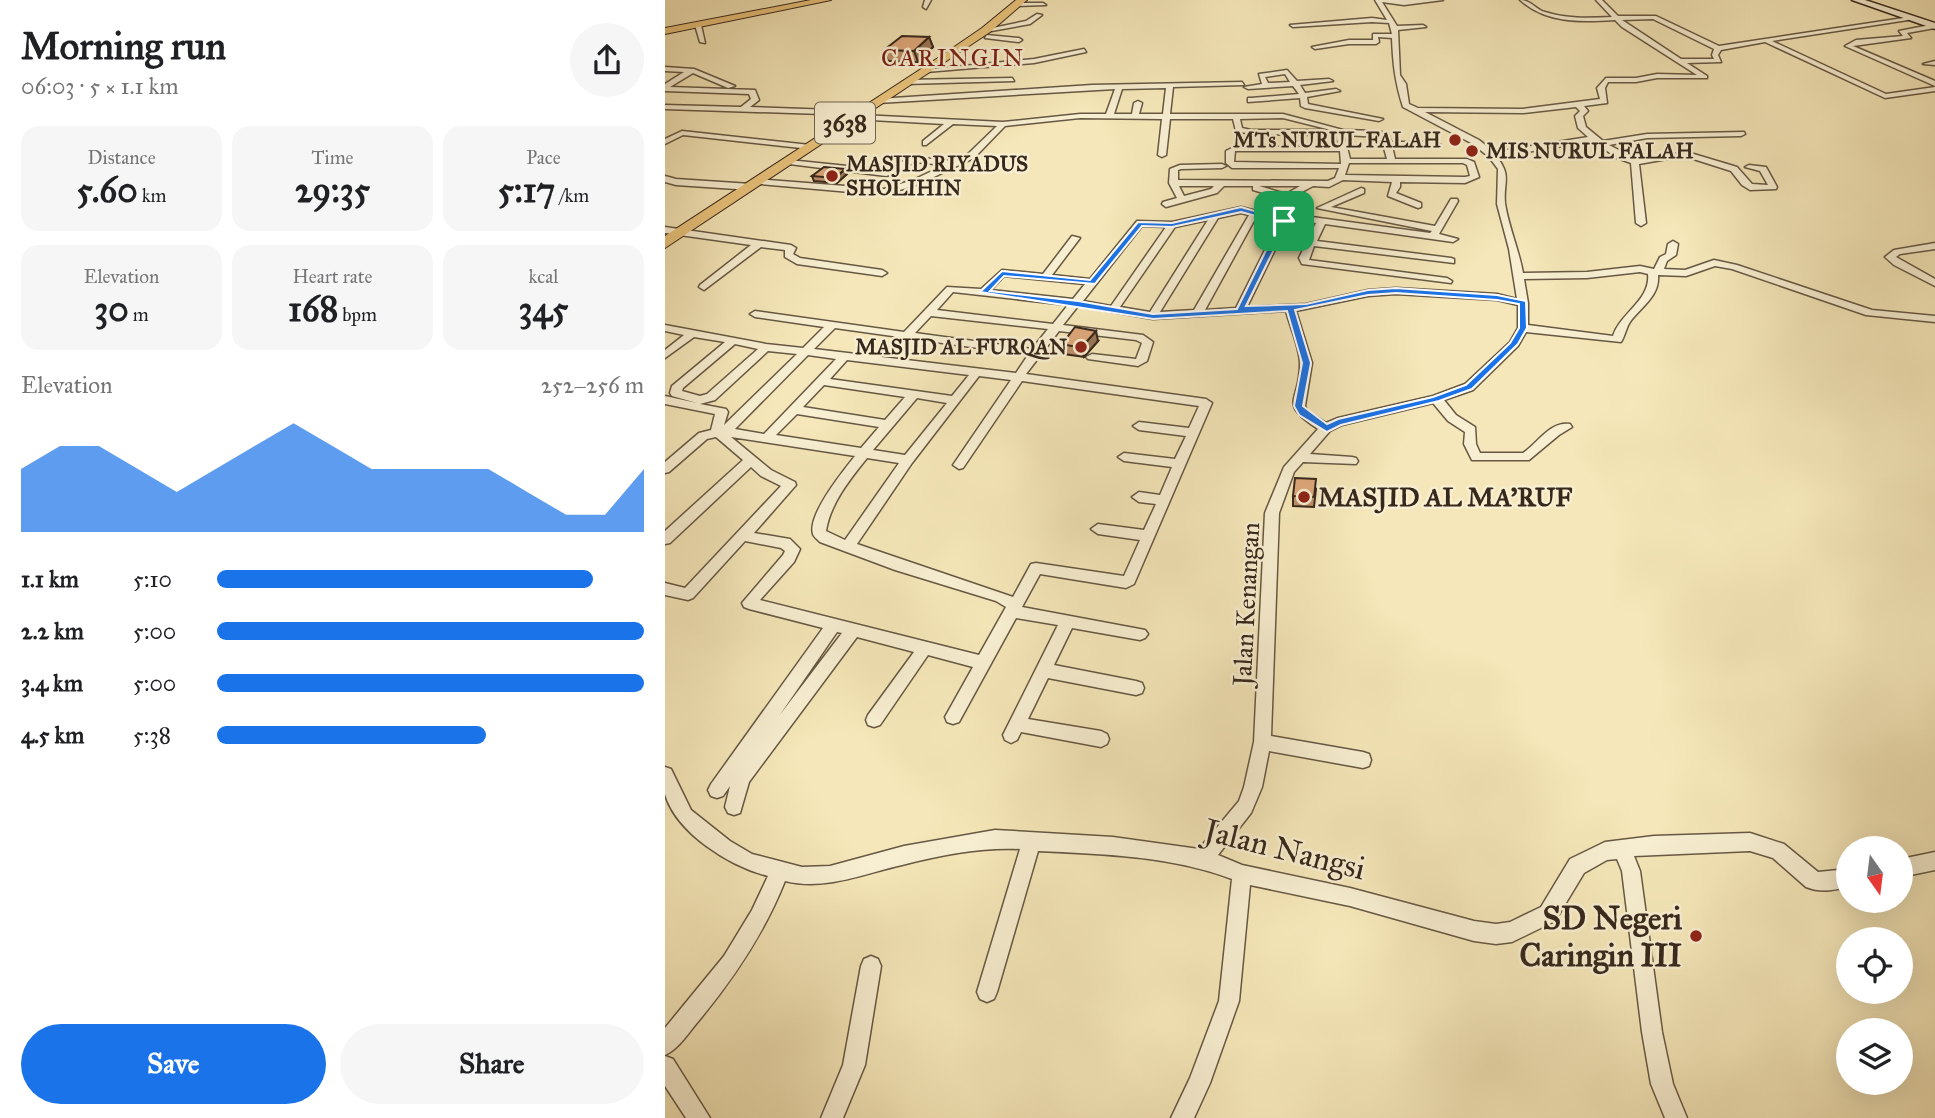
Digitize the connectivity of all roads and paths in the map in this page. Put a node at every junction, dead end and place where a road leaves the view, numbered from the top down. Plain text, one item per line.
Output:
1 (826, 0) edge
2 (1379, 0) edge
3 (1440, 0) edge
4 (1523, 0) edge
5 (1599, 0) edge
6 (1856, 0) edge
7 (1019, 2) edge
8 (1428, 2) junction
9 (1451, 4) dead end
10 (1043, 5) dead end
11 (1039, 15) dead end
12 (1369, 15) dead end
13 (1614, 17) junction
14 (1908, 18) junction
15 (698, 25) junction
16 (1293, 25) dead end
17 (1393, 25) junction
18 (1934, 26) edge
19 (1423, 27) dead end
20 (1322, 30) junction
21 (1838, 30) junction
22 (665, 31) edge
23 (980, 33) junction
24 (1019, 40) dead end
25 (1768, 41) junction
26 (1860, 41) junction
27 (703, 42) dead end
28 (1325, 46) junction
29 (1315, 47) dead end
30 (1718, 48) junction
31 (1084, 51) dead end
32 (1680, 61) junction
33 (1935, 63) edge
34 (1926, 64) dead end
35 (665, 69) edge
36 (926, 70) junction
37 (692, 71) junction
38 (1012, 80) dead end
39 (1329, 81) dead end
40 (907, 82) junction
41 (1297, 84) junction
42 (1170, 85) junction
43 (1119, 86) junction
44 (1266, 86) junction
45 (1935, 86) edge
46 (665, 88) edge
47 (1076, 88) junction
48 (1336, 91) dead end
49 (752, 92) junction
50 (1304, 95) junction
51 (1072, 97) dead end
52 (1251, 100) dead end
53 (877, 102) junction
54 (1138, 103) dead end
55 (1579, 105) junction
56 (1305, 106) junction
57 (665, 107) edge
58 (1069, 107) dead end
59 (685, 108) junction
60 (743, 109) junction
61 (1411, 110) junction
62 (857, 115) junction
63 (1065, 117) junction
64 (1108, 117) junction
65 (1135, 117) junction
66 (1236, 117) junction
67 (1289, 117) junction
68 (1165, 118) junction
69 (665, 119) edge
70 (1379, 119) dead end
71 (952, 121) junction
72 (1003, 124) junction
73 (1340, 132) junction
74 (1741, 134) dead end
75 (1594, 138) junction
76 (665, 142) edge
77 (926, 143) dead end
78 (1604, 143) junction
79 (1386, 144) junction
80 (1436, 144) dead end
81 (810, 147) junction
82 (1345, 149) junction
83 (1162, 155) dead end
84 (1492, 155) junction
85 (1392, 161) junction
86 (789, 162) junction
87 (1635, 162) junction
88 (956, 164) junction
89 (1346, 164) junction
90 (1222, 166) dead end
91 (1749, 167) dead end
92 (1341, 177) junction
93 (665, 179) edge
94 (1397, 180) junction
95 (1173, 183) junction
96 (1221, 183) junction
97 (755, 184) junction
98 (1361, 191) dead end
99 (1182, 199) junction
100 (1454, 201) dead end
101 (1166, 204) dead end
102 (1417, 205) dead end
103 (1322, 208) junction
104 (1254, 212) junction
105 (1216, 214) junction
106 (1297, 219) junction
107 (1284, 221) junction
108 (1321, 223) junction
109 (1641, 223) dead end
110 (1172, 225) junction
111 (665, 230) edge
112 (681, 232) junction
113 (1435, 233) junction
114 (1075, 238) dead end
115 (1453, 239) dead end
116 (665, 243) edge
117 (759, 243) junction
118 (1312, 243) junction
119 (1673, 244) dead end
120 (1935, 246) edge
121 (1451, 261) dead end
122 (1655, 272) junction
123 (881, 274) dead end
124 (1518, 276) junction
125 (1046, 277) junction
126 (1447, 281) dead end
127 (1092, 282) junction
128 (1935, 283) edge
129 (704, 287) dead end
130 (984, 292) junction
131 (1078, 303) junction
132 (1523, 303) junction
133 (1290, 308) junction
134 (1241, 309) junction
135 (1113, 310) junction
136 (928, 312) junction
137 (1198, 313) junction
138 (755, 314) dead end
139 (1153, 316) junction
140 (1935, 319) edge
141 (832, 326) junction
142 (1057, 326) junction
143 (665, 328) edge
144 (1523, 328) junction
145 (691, 334) junction
146 (907, 335) junction
147 (733, 341) junction
148 (766, 347) junction
149 (805, 352) junction
150 (1035, 353) junction
151 (665, 355) edge
152 (844, 357) junction
153 (1092, 357) dead end
154 (975, 373) junction
155 (1019, 377) junction
156 (822, 382) junction
157 (913, 395) junction
158 (1436, 399) junction
159 (955, 400) junction
160 (667, 402) edge
161 (795, 410) junction
162 (889, 424) junction
163 (1139, 426) dead end
164 (1566, 427) dead end
165 (1327, 428) junction
166 (722, 431) junction
167 (1193, 433) junction
168 (767, 438) junction
169 (863, 454) junction
170 (1124, 457) dead end
171 (1298, 457) junction
172 (908, 460) junction
173 (750, 461) junction
174 (1352, 461) dead end
175 (1179, 464) junction
176 (959, 465) dead end
177 (665, 469) edge
178 (1139, 497) dead end
179 (1163, 500) junction
180 (1098, 529) dead end
181 (744, 536) junction
182 (1147, 536) junction
183 (665, 539) edge
184 (848, 546) junction
185 (665, 589) edge
186 (1013, 608) junction
187 (1068, 621) junction
188 (844, 627) junction
189 (1140, 634) dead end
190 (925, 648) junction
191 (983, 663) junction
192 (1043, 670) junction
193 (1136, 688) dead end
194 (953, 716) dead end
195 (874, 720) dead end
196 (1101, 739) dead end
197 (1262, 742) junction
198 (1363, 760) dead end
199 (665, 775) edge
200 (717, 790) dead end
201 (734, 807) dead end
202 (1032, 841) junction
203 (1622, 849) junction
204 (1203, 859) junction
205 (1935, 861) edge
206 (1913, 866) edge
207 (779, 871) junction
208 (1242, 874) junction
209 (1836, 880) edge
210 (871, 966) dead end
211 (987, 992) dead end
212 (665, 1044) edge
213 (665, 1067) edge
214 (699, 1118) edge
215 (832, 1118) edge
216 (1182, 1118) edge
217 (1676, 1118) edge

1 - 15 main road
2 - 8 street
2 - 17 street
3 - 8 street
4 - 13 street
5 - 13 street
6 - 14 street
7 - 10 street
7 - 23 main road, 3638
8 - 9 street
11 - 23 street
12 - 17 street
13 - 30 street
13 - 32 street
14 - 18 street
14 - 21 street
15 - 22 main road
15 - 27 street
16 - 20 street
17 - 19 street
17 - 20 street
17 - 28 street
17 - 61 street
18 - 26 street
20 - 28 street
21 - 25 street
21 - 26 street
23 - 24 street
23 - 36 main road, 3638
25 - 30 street
25 - 45 street
26 - 45 street
28 - 29 street
30 - 32 street
31 - 36 street
32 - 55 street
33 - 34 street
35 - 37 street
36 - 40 main road, 3638
37 - 46 street
37 - 49 street
38 - 40 street
39 - 41 street
40 - 53 main road, 3638
41 - 44 street
41 - 44 street
41 - 50 street
42 - 43 street
42 - 44 street
42 - 68 street
43 - 47 street
43 - 64 street
46 - 49 street
47 - 51 street
47 - 53 street
48 - 50 street
49 - 60 street
50 - 52 street
50 - 56 street
53 - 62 main road, 3638
54 - 65 street
55 - 61 street
55 - 75 street
56 - 67 street
56 - 70 street
57 - 59 street
58 - 63 street
59 - 60 street
59 - 69 street
60 - 62 street
61 - 84 street
62 - 71 street
62 - 81 main road, 3638
63 - 64 street
63 - 72 street
64 - 65 street
65 - 68 street
66 - 67 street
66 - 68 street
66 - 73 street
67 - 73 street
68 - 83 street
71 - 72 street
71 - 77 street
72 - 88 street
73 - 79 street
73 - 82 street
74 - 78 street
75 - 78 street
75 - 84 street
76 - 81 street
78 - 87 street
79 - 80 street
79 - 85 street
81 - 86 main road, 3638
82 - 89 street
82 - 89 street
84 - 124 street
85 - 89 street
85 - 94 street
86 - 88 street
86 - 97 main road, 3638
87 - 91 street
87 - 109 street
88 - 97 street
89 - 92 street
90 - 95 street
92 - 94 street
92 - 96 street
93 - 97 street
94 - 102 street
95 - 96 street
95 - 99 street
96 - 99 street
97 - 112 main road, 3638
98 - 103 street
99 - 101 street
100 - 113 street
103 - 106 street
103 - 113 street
104 - 105 street
104 - 107 street
104 - 137 street
105 - 110 street
105 - 139 street
106 - 107 street
106 - 108 street
107 - 134 street
108 - 113 street
108 - 118 street
110 - 127 street
110 - 135 street
111 - 112 street
112 - 116 main road, 3638
112 - 117 street
113 - 115 street
114 - 125 street
117 - 123 street
117 - 129 street
118 - 121 street
118 - 126 street
119 - 122 street
120 - 128 street
122 - 124 street
122 - 140 street
122 - 144 street
124 - 132 street
125 - 127 street
125 - 130 street
127 - 131 street
130 - 131 street
130 - 136 street
131 - 135 street
131 - 142 street
132 - 133 street
132 - 144 street
133 - 134 street
133 - 165 street
134 - 137 street
135 - 139 street
136 - 142 street
136 - 146 street
137 - 139 street
138 - 141 street
141 - 146 street
141 - 149 street
142 - 150 street
142 - 153 street
143 - 145 street
144 - 158 street, Jalan Kenangan
145 - 147 street
145 - 151 street
146 - 150 street
147 - 148 street
147 - 148 street
148 - 149 street
149 - 152 street
149 - 166 street
150 - 155 street
152 - 154 street
152 - 156 street
154 - 155 street
154 - 159 street
155 - 167 street
155 - 176 street
156 - 157 street
156 - 161 street
157 - 159 street
157 - 162 street
158 - 164 street
158 - 165 street, Jalan Kenangan
159 - 172 street
160 - 166 street
161 - 162 street
161 - 168 street
162 - 169 street
163 - 167 street
165 - 171 street, Jalan Kenangan
166 - 168 street
166 - 173 street
166 - 177 street
167 - 175 street
168 - 169 street
169 - 172 street
169 - 184 street
170 - 175 street
171 - 174 street
171 - 197 street, Jalan Kenangan
172 - 184 street
173 - 181 street
173 - 183 street
175 - 179 street
178 - 179 street
179 - 182 street
180 - 182 street
181 - 185 street
181 - 188 street
182 - 186 street
184 - 186 street
186 - 187 street
186 - 191 street
187 - 189 street
187 - 192 street
188 - 190 street
188 - 200 street
188 - 201 street
190 - 191 street
190 - 195 street
191 - 194 street
192 - 193 street
192 - 196 street
197 - 198 street
197 - 204 street, Jalan Kenangan
199 - 207 street, Jalan Nangsi
202 - 204 street, Jalan Nangsi
202 - 207 street, Jalan Nangsi
202 - 211 street
203 - 208 street, Jalan Nangsi
203 - 209 street, Jalan Nangsi
203 - 217 street
204 - 208 street, Jalan Nangsi
205 - 206 street
207 - 212 street
208 - 216 street
210 - 215 street
213 - 214 street

